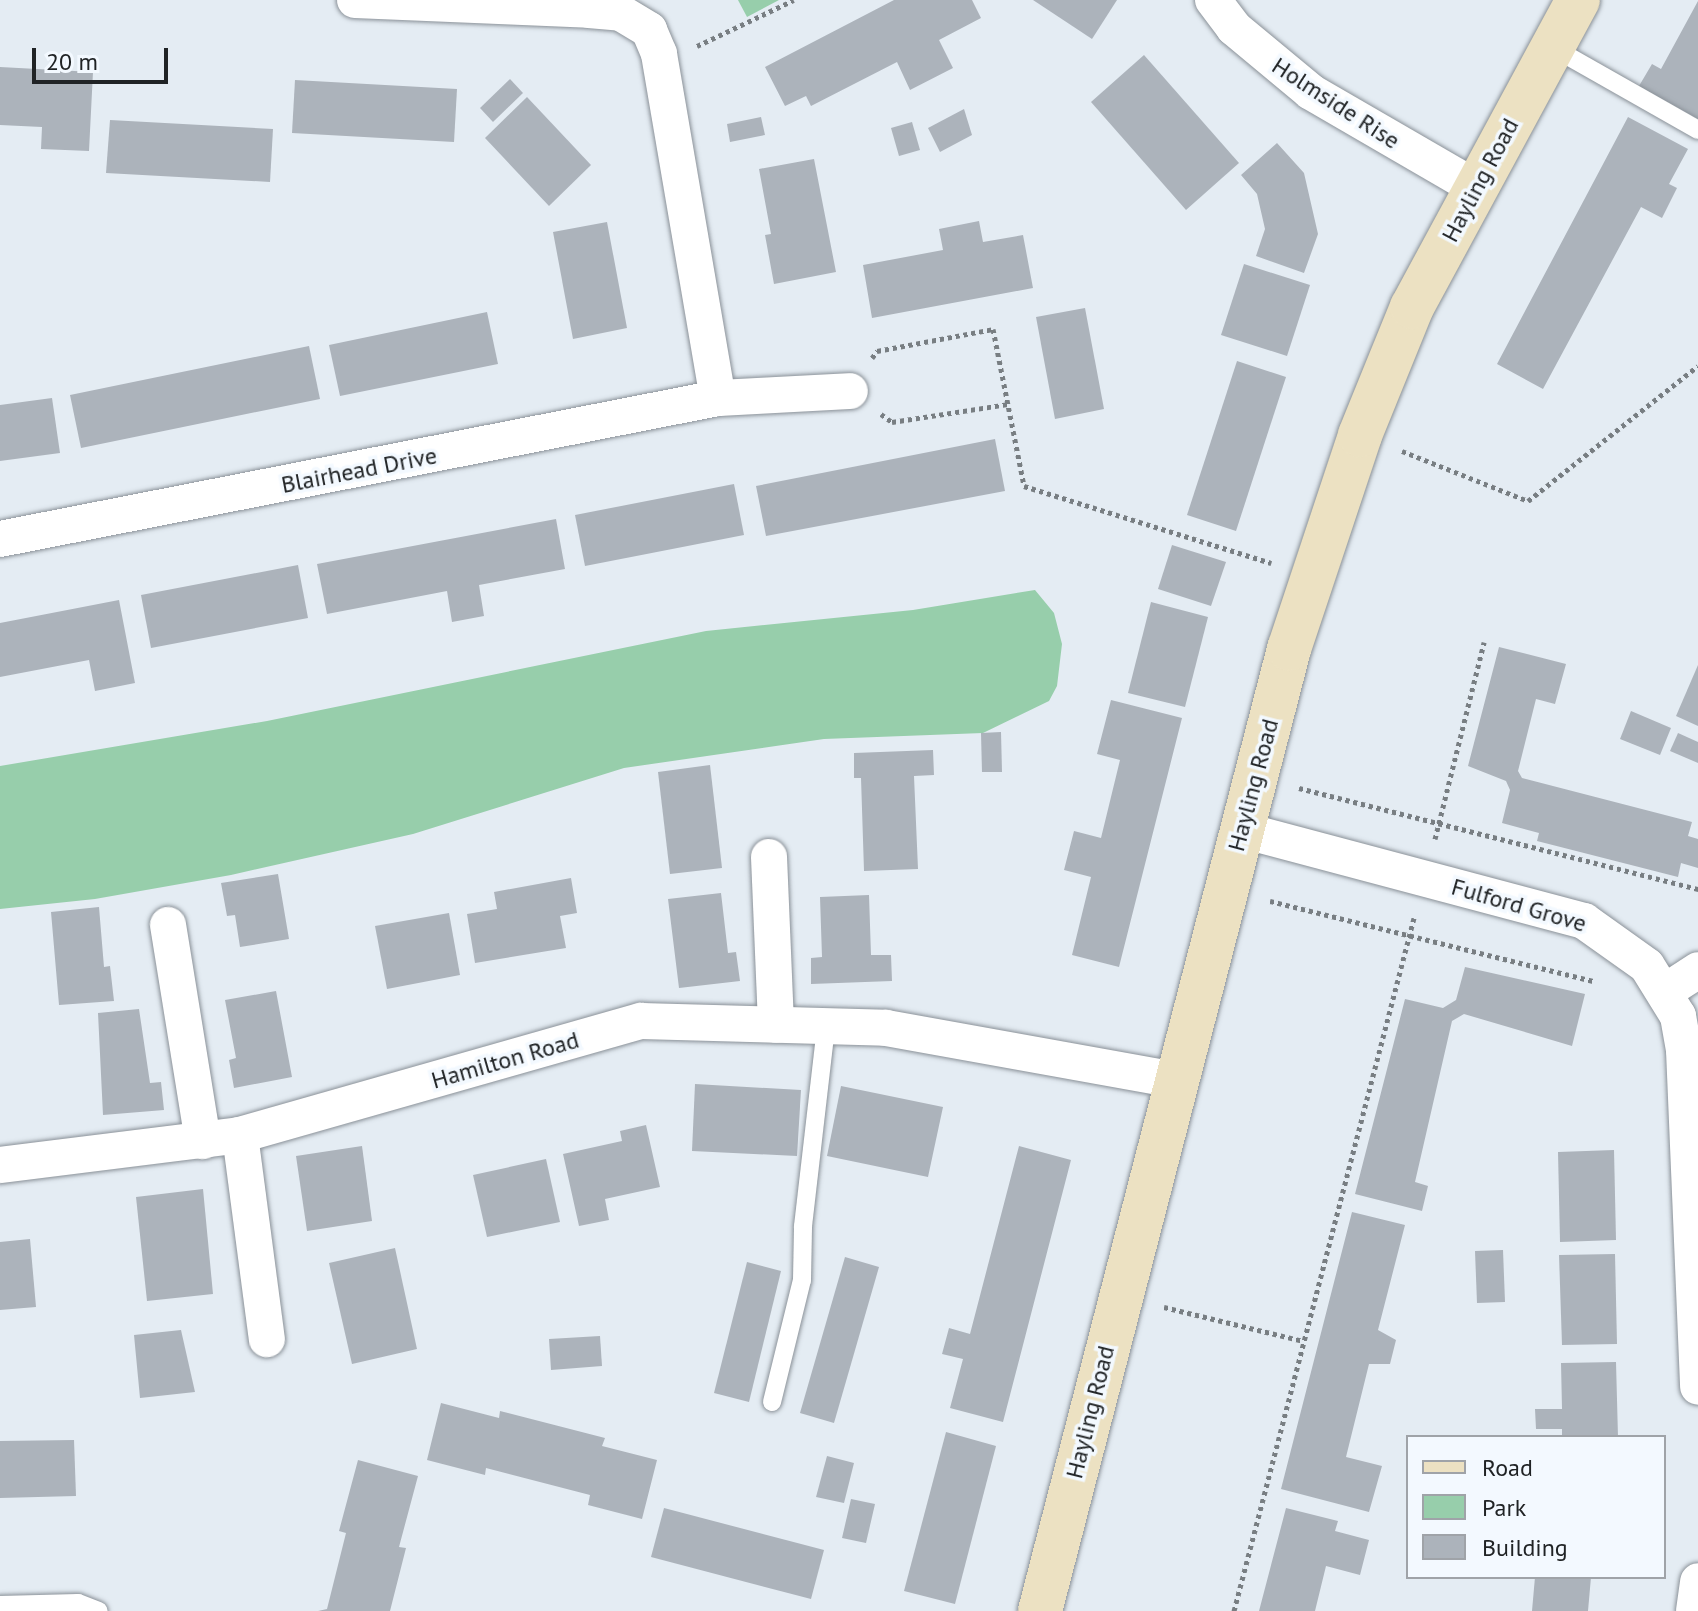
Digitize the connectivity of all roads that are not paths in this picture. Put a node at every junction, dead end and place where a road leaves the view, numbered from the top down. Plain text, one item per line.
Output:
1 (355, 0) edge
2 (1213, 0) edge
3 (1578, 0) edge
4 (1552, 47) junction
5 (1698, 130) edge
6 (1475, 187) junction
7 (850, 391) road end
8 (718, 398) junction
9 (0, 539) edge
10 (1242, 830) junction
11 (769, 857) dead end
12 (168, 925) dead end
13 (1698, 970) edge
14 (1666, 991) junction
15 (776, 1025) junction
16 (826, 1026) junction
17 (1174, 1080) junction
18 (240, 1135) junction
19 (203, 1141) junction
20 (0, 1165) edge
21 (267, 1339) dead end
22 (1698, 1387) edge
23 (772, 1402) dead end
24 (1698, 1581) edge
25 (0, 1605) edge
26 (99, 1611) edge
27 (1040, 1611) edge
28 (1694, 1611) edge

1 - 8 street
2 - 6 street, Holmside Rise
3 - 4 street, Hayling Road
4 - 5 lane
4 - 6 street, Hayling Road
6 - 10 street, Hayling Road
7 - 8 street, Blairhead Drive
8 - 9 street, Blairhead Drive
10 - 14 street, Fulford Grove
10 - 17 street, Hayling Road
11 - 15 street
12 - 19 street
13 - 14 street
14 - 22 street, Fulford Grove
15 - 16 street, Hamilton Road
15 - 18 street, Hamilton Road
16 - 17 street, Hamilton Road
16 - 23 lane
17 - 27 street, Hayling Road
18 - 19 street, Hamilton Road
18 - 21 street
19 - 20 street, Hamilton Road
24 - 28 street
25 - 26 lane

